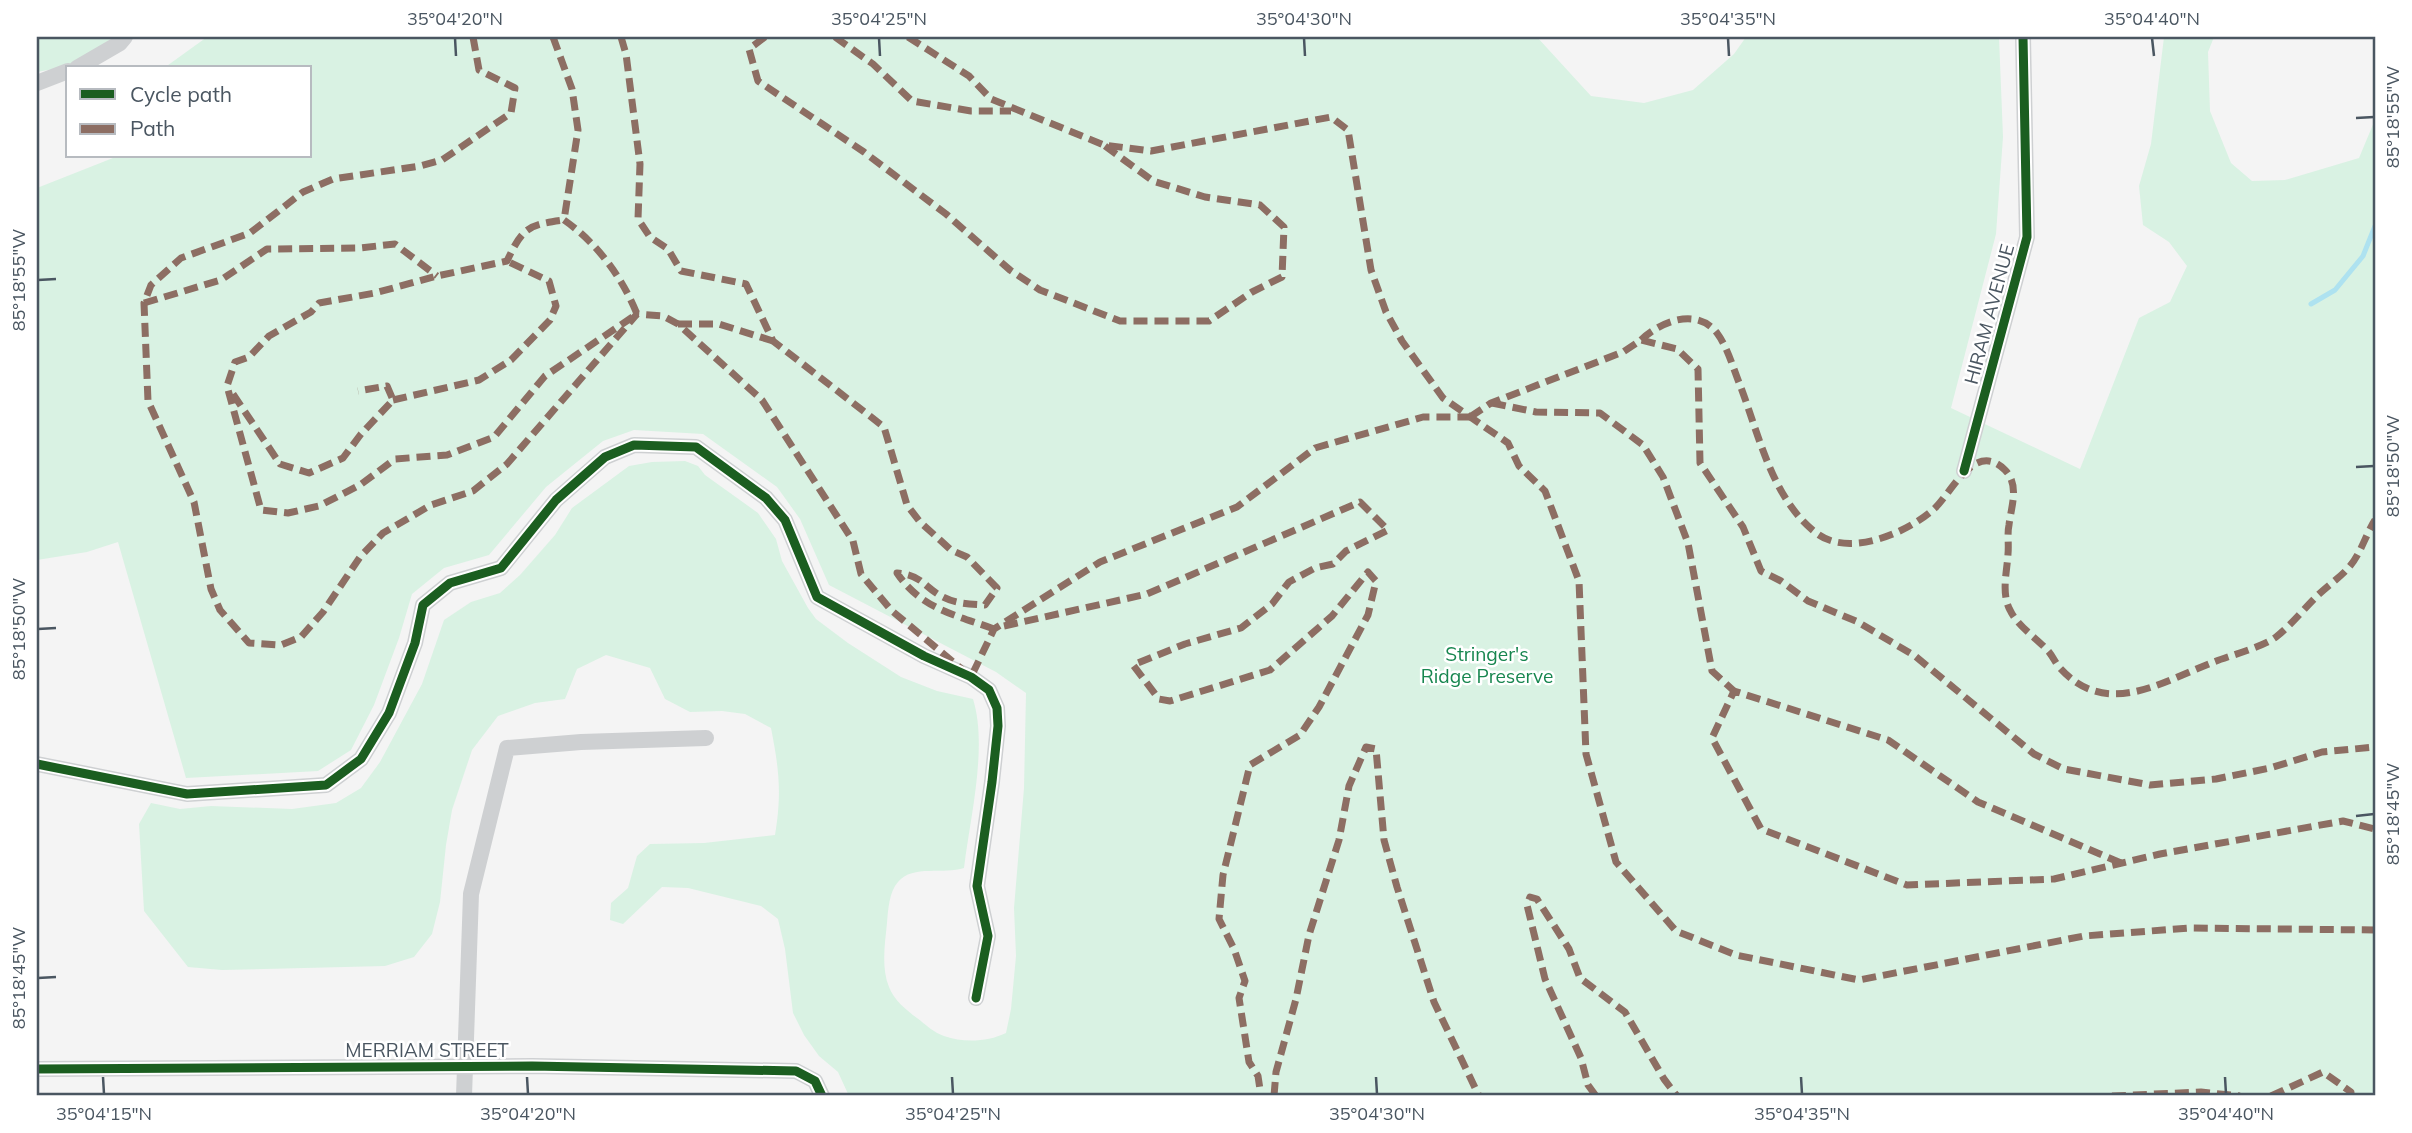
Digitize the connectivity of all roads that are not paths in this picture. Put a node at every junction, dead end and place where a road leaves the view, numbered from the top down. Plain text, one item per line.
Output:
1 (125, 37) edge
2 (2023, 37) edge
3 (80, 66) edge
4 (66, 73) edge
5 (37, 83) edge
6 (1964, 471) dead end
7 (706, 738) dead end
8 (37, 764) edge
9 (976, 998) dead end
10 (464, 1067) junction
11 (37, 1069) edge
12 (818, 1089) edge
13 (464, 1096) edge

1 - 3 street
2 - 6 street, HIRAM AVENUE
4 - 5 street
7 - 10 street
8 - 9 street
10 - 11 street, MERRIAM STREET
10 - 12 street, MERRIAM STREET
10 - 13 street

